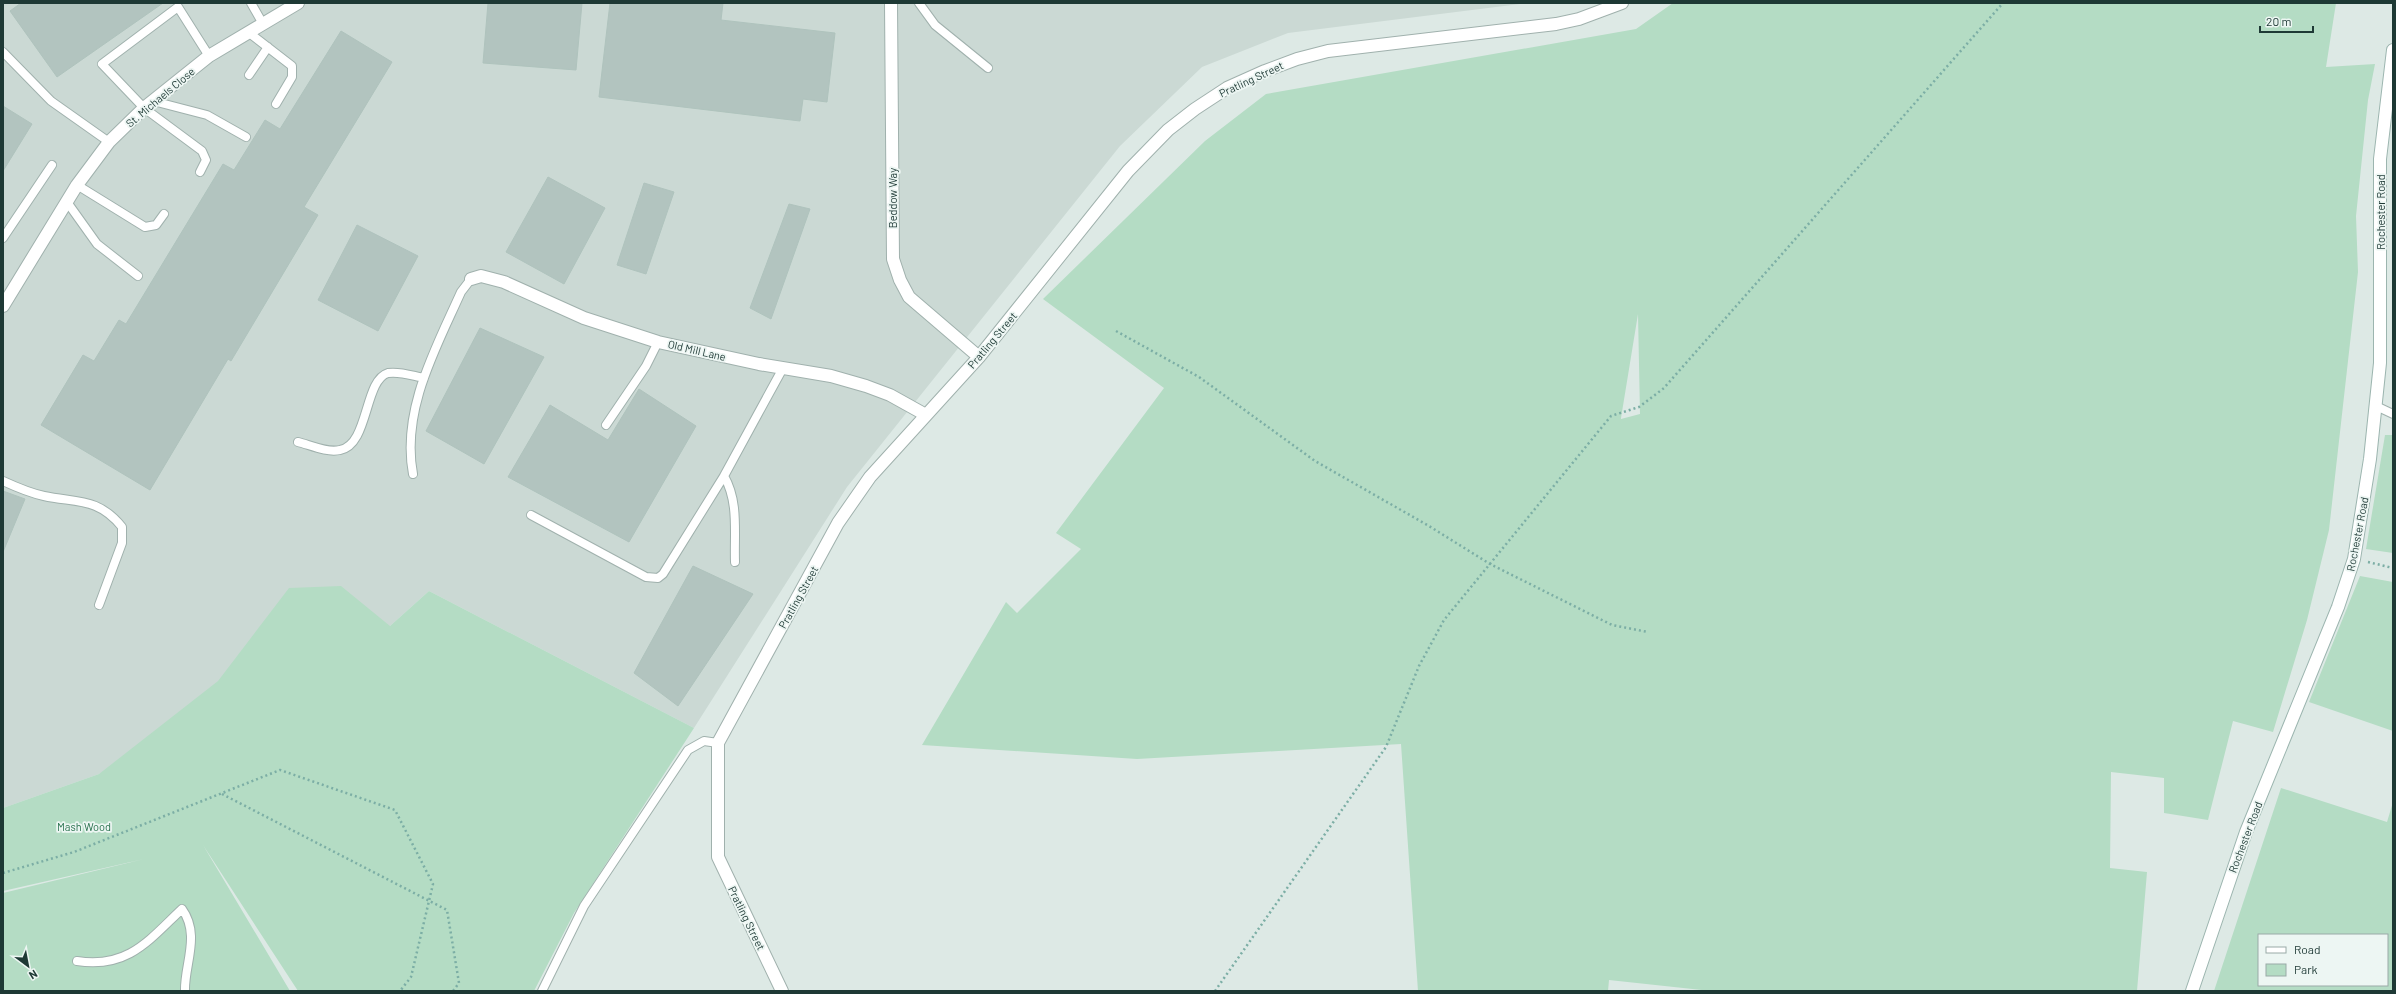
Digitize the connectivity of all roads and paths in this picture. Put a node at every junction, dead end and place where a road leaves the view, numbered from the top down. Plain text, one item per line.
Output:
1 (251, 3) edge
2 (298, 3) edge
3 (891, 3) edge
4 (919, 3) edge
5 (1622, 3) edge
6 (2004, 3) edge
7 (262, 24) junction
8 (248, 32) junction
9 (268, 47) junction
10 (2393, 50) edge
11 (3, 52) edge
12 (209, 56) junction
13 (988, 68) dead end
14 (249, 75) dead end
15 (148, 104) junction
16 (276, 104) dead end
17 (246, 137) dead end
18 (109, 142) junction
19 (52, 164) dead end
20 (200, 172) dead end
21 (77, 185) junction
22 (67, 202) junction
23 (164, 214) dead end
24 (3, 238) edge
25 (138, 276) dead end
26 (471, 279) joint
27 (5, 298) edge
28 (1116, 330) dead end
29 (658, 342) junction
30 (979, 357) junction
31 (783, 368) junction
32 (424, 378) junction
33 (2376, 406) junction
34 (2393, 414) edge
35 (926, 415) junction
36 (606, 425) dead end
37 (298, 442) dead end
38 (413, 474) dead end
39 (724, 476) junction
40 (3, 481) edge
41 (531, 515) dead end
42 (2354, 559) junction
43 (735, 562) dead end
44 (1490, 564) junction
45 (2393, 568) edge
46 (99, 605) dead end
47 (1648, 632) dead end
48 (718, 743) junction
49 (221, 794) junction
50 (3, 873) edge
51 (429, 900) junction
52 (76, 961) dead end
53 (185, 991) edge
54 (400, 991) edge
55 (453, 991) edge
56 (542, 991) edge
57 (782, 991) edge
58 (1215, 991) edge
59 (2192, 991) edge

1 - 7 lane
2 - 7 street, St. Michaels Close
3 - 30 street, Beddow Way
4 - 13 lane
5 - 30 street, Pratling Street
6 - 44 path
7 - 8 street, St. Michaels Close
8 - 9 lane
8 - 12 street, St. Michaels Close
9 - 14 lane
9 - 16 lane
10 - 33 street, Rochester Road
11 - 18 lane
12 - 15 street, St. Michaels Close
12 - 15 lane
15 - 17 lane
15 - 18 street, St. Michaels Close
15 - 20 lane
18 - 21 street, St. Michaels Close
19 - 24 lane
21 - 22 street, St. Michaels Close
21 - 23 lane
22 - 25 lane
22 - 27 street, St. Michaels Close
26 - 29 street, Old Mill Lane
26 - 32 lane
28 - 44 path
29 - 31 street, Old Mill Lane
29 - 36 lane
30 - 35 street, Pratling Street
31 - 35 street, Old Mill Lane
31 - 39 lane
32 - 37 lane
32 - 38 lane
33 - 34 lane
33 - 42 street, Rochester Road
35 - 48 street, Pratling Street
39 - 41 lane
39 - 43 lane
40 - 46 lane
42 - 45 path
42 - 59 street, Rochester Road
44 - 47 path
44 - 58 path
48 - 56 lane
48 - 57 street, Pratling Street
49 - 50 path
49 - 51 path
49 - 51 path
51 - 54 path
51 - 55 path
52 - 53 lane

